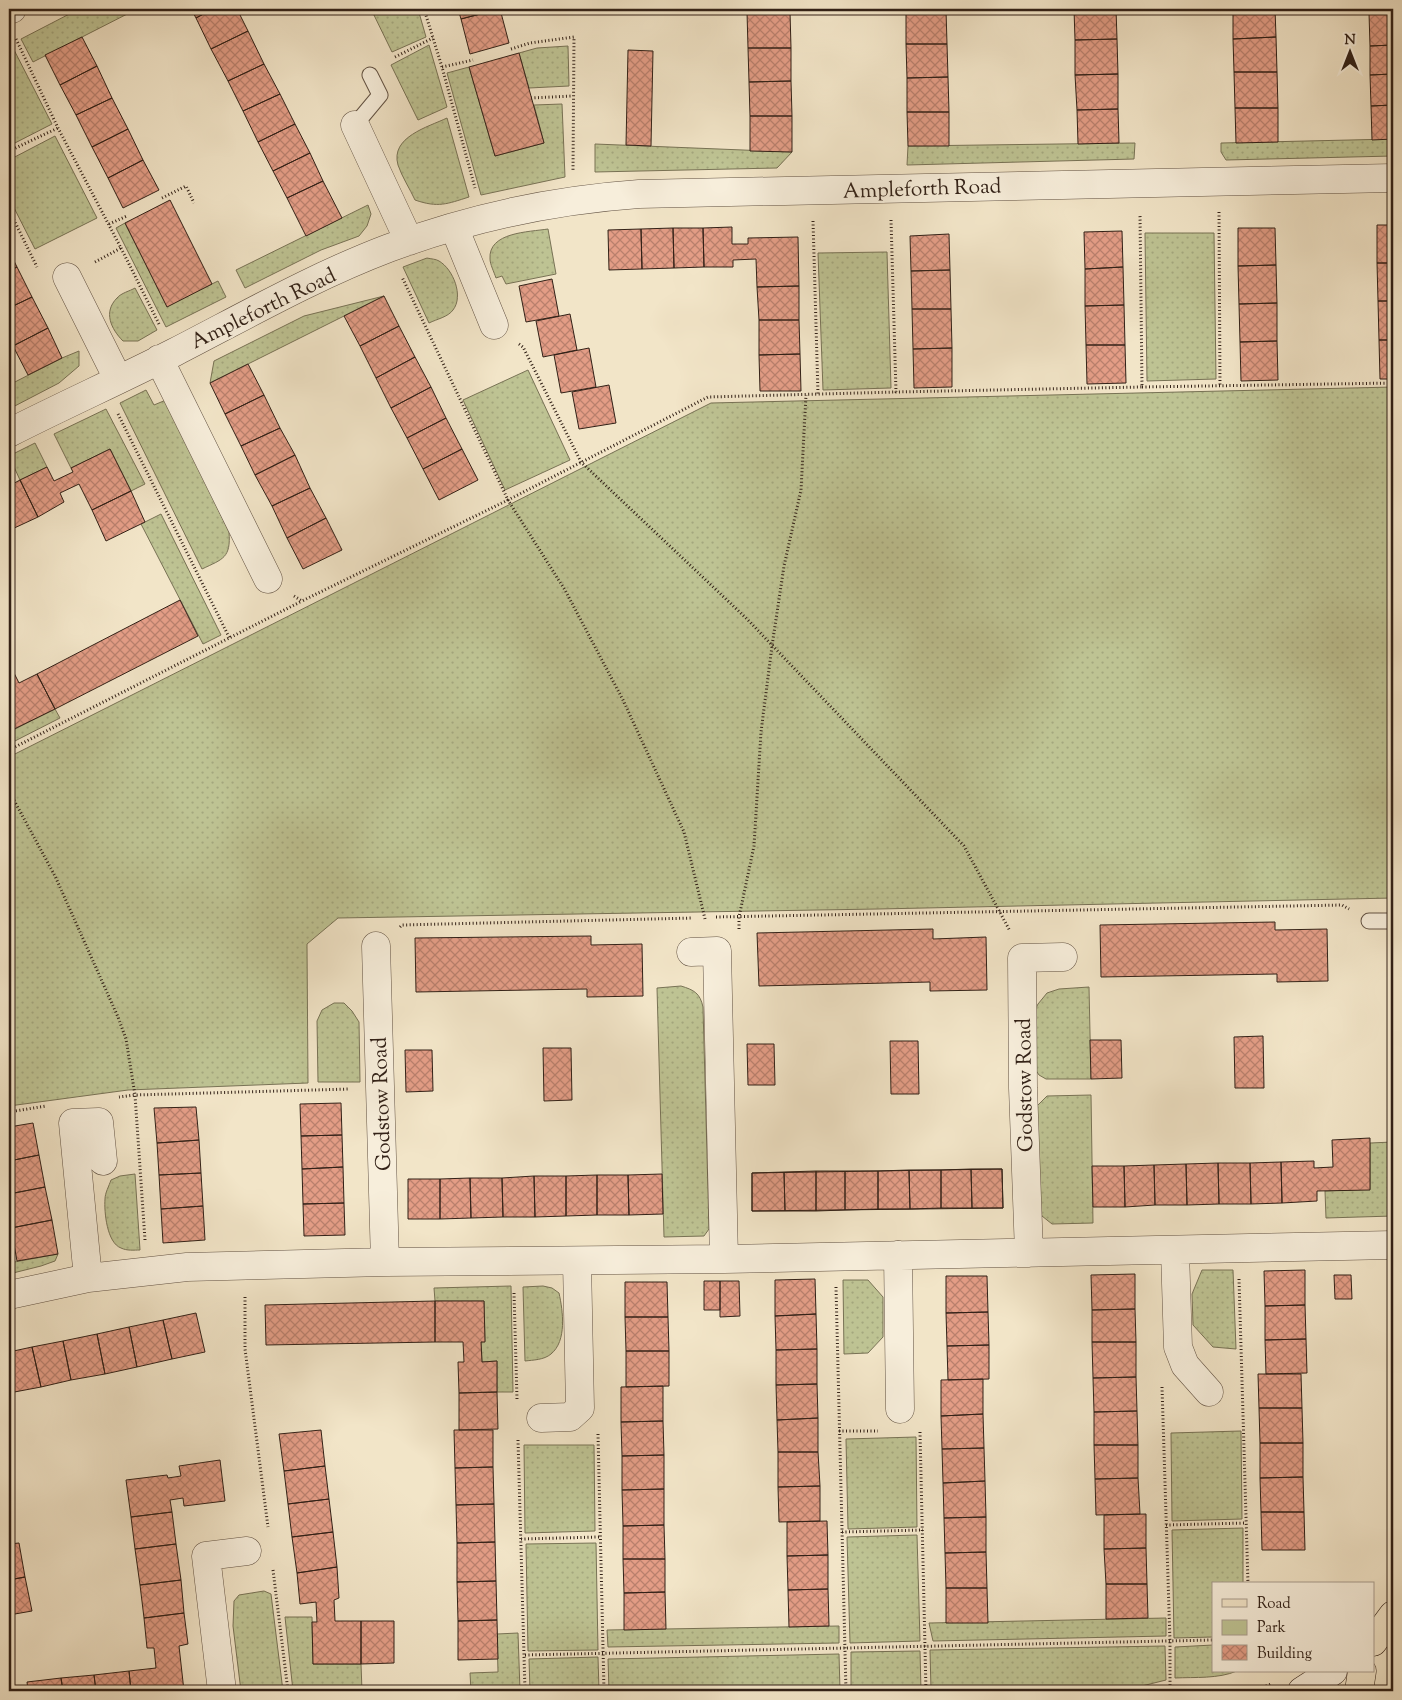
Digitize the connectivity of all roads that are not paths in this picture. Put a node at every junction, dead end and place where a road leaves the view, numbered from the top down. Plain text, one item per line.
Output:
1 (370, 75) dead end
2 (355, 125) joint
3 (1393, 178) edge
4 (454, 227) junction
5 (398, 245) junction
6 (67, 276) road end
7 (494, 325) road end
8 (166, 356) junction
9 (112, 383) junction
10 (9, 433) edge
11 (268, 579) road end
12 (1393, 920) edge
13 (1368, 921) road end
14 (376, 946) road end
15 (704, 951) dead end
16 (1063, 957) dead end
17 (103, 1161) dead end
18 (1393, 1245) edge
19 (1175, 1251) junction
20 (1029, 1253) junction
21 (898, 1255) junction
22 (724, 1259) junction
23 (385, 1262) junction
24 (577, 1262) junction
25 (88, 1278) junction
26 (9, 1294) edge
27 (1209, 1392) dead end
28 (900, 1409) dead end
29 (541, 1418) dead end
30 (248, 1551) dead end
31 (1393, 1615) edge
32 (1374, 1641) edge
33 (1331, 1672) edge
34 (1362, 1672) edge
35 (222, 1691) edge
36 (1302, 1691) edge
37 (1359, 1691) edge

1 - 2 lane
2 - 5 street
3 - 4 street, Ampleforth Road
4 - 5 street, Ampleforth Road
4 - 7 street
5 - 8 street, Ampleforth Road
6 - 9 street
8 - 9 street, Ampleforth Road
8 - 11 street
9 - 10 street, Ampleforth Road
12 - 13 lane
14 - 23 street, Godstow Road
15 - 22 street
16 - 20 street, Godstow Road
17 - 25 street
18 - 19 street
19 - 20 street
19 - 27 street
20 - 21 street
21 - 22 street
21 - 28 street
22 - 24 street
23 - 24 street
23 - 25 street
24 - 29 street
25 - 26 street
30 - 35 street
31 - 32 main road
33 - 36 street
34 - 37 main road

